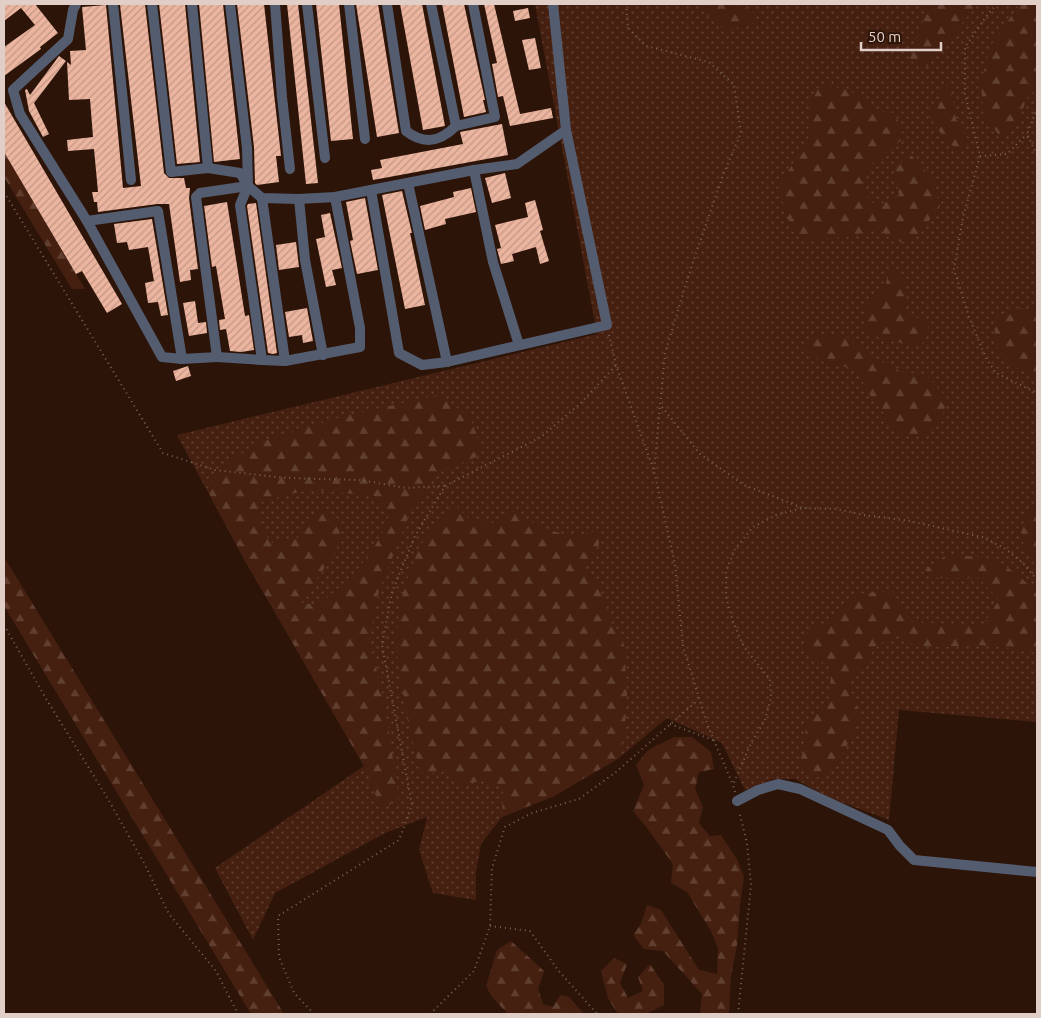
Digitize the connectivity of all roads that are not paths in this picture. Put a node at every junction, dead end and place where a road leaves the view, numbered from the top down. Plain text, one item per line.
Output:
1 (76, 4) edge
2 (113, 4) edge
3 (152, 4) edge
4 (192, 4) edge
5 (230, 4) edge
6 (275, 4) edge
7 (307, 4) edge
8 (349, 4) edge
9 (387, 4) edge
10 (431, 4) edge
11 (473, 4) edge
12 (553, 4) edge
13 (456, 126) junction
14 (566, 130) junction
15 (365, 139) dead end
16 (325, 158) dead end
17 (208, 168) junction
18 (290, 169) dead end
19 (474, 170) junction
20 (130, 180) dead end
21 (408, 183) junction
22 (248, 186) junction
23 (371, 190) junction
24 (335, 197) junction
25 (262, 198) junction
26 (299, 200) junction
27 (87, 221) junction
28 (519, 345) junction
29 (322, 355) junction
30 (217, 357) junction
31 (182, 359) junction
32 (262, 360) junction
33 (285, 361) junction
34 (447, 362) junction
35 (736, 800) road end
36 (1037, 872) edge

1 - 27 lane
2 - 20 lane
3 - 17 lane
4 - 17 lane
5 - 22 lane
6 - 18 lane
7 - 16 lane
8 - 15 lane
9 - 13 lane
10 - 13 lane
11 - 13 lane
12 - 14 lane
14 - 19 lane
14 - 28 lane
17 - 22 lane
19 - 21 lane
19 - 28 lane
21 - 23 lane
21 - 34 lane
22 - 25 lane
22 - 30 lane
22 - 32 lane
23 - 24 lane
23 - 34 lane
24 - 26 lane
24 - 29 lane
25 - 26 lane
25 - 33 lane
26 - 29 lane
27 - 31 lane
27 - 31 lane
28 - 34 lane
29 - 33 lane
30 - 31 lane
30 - 32 lane
32 - 33 lane
35 - 36 lane

